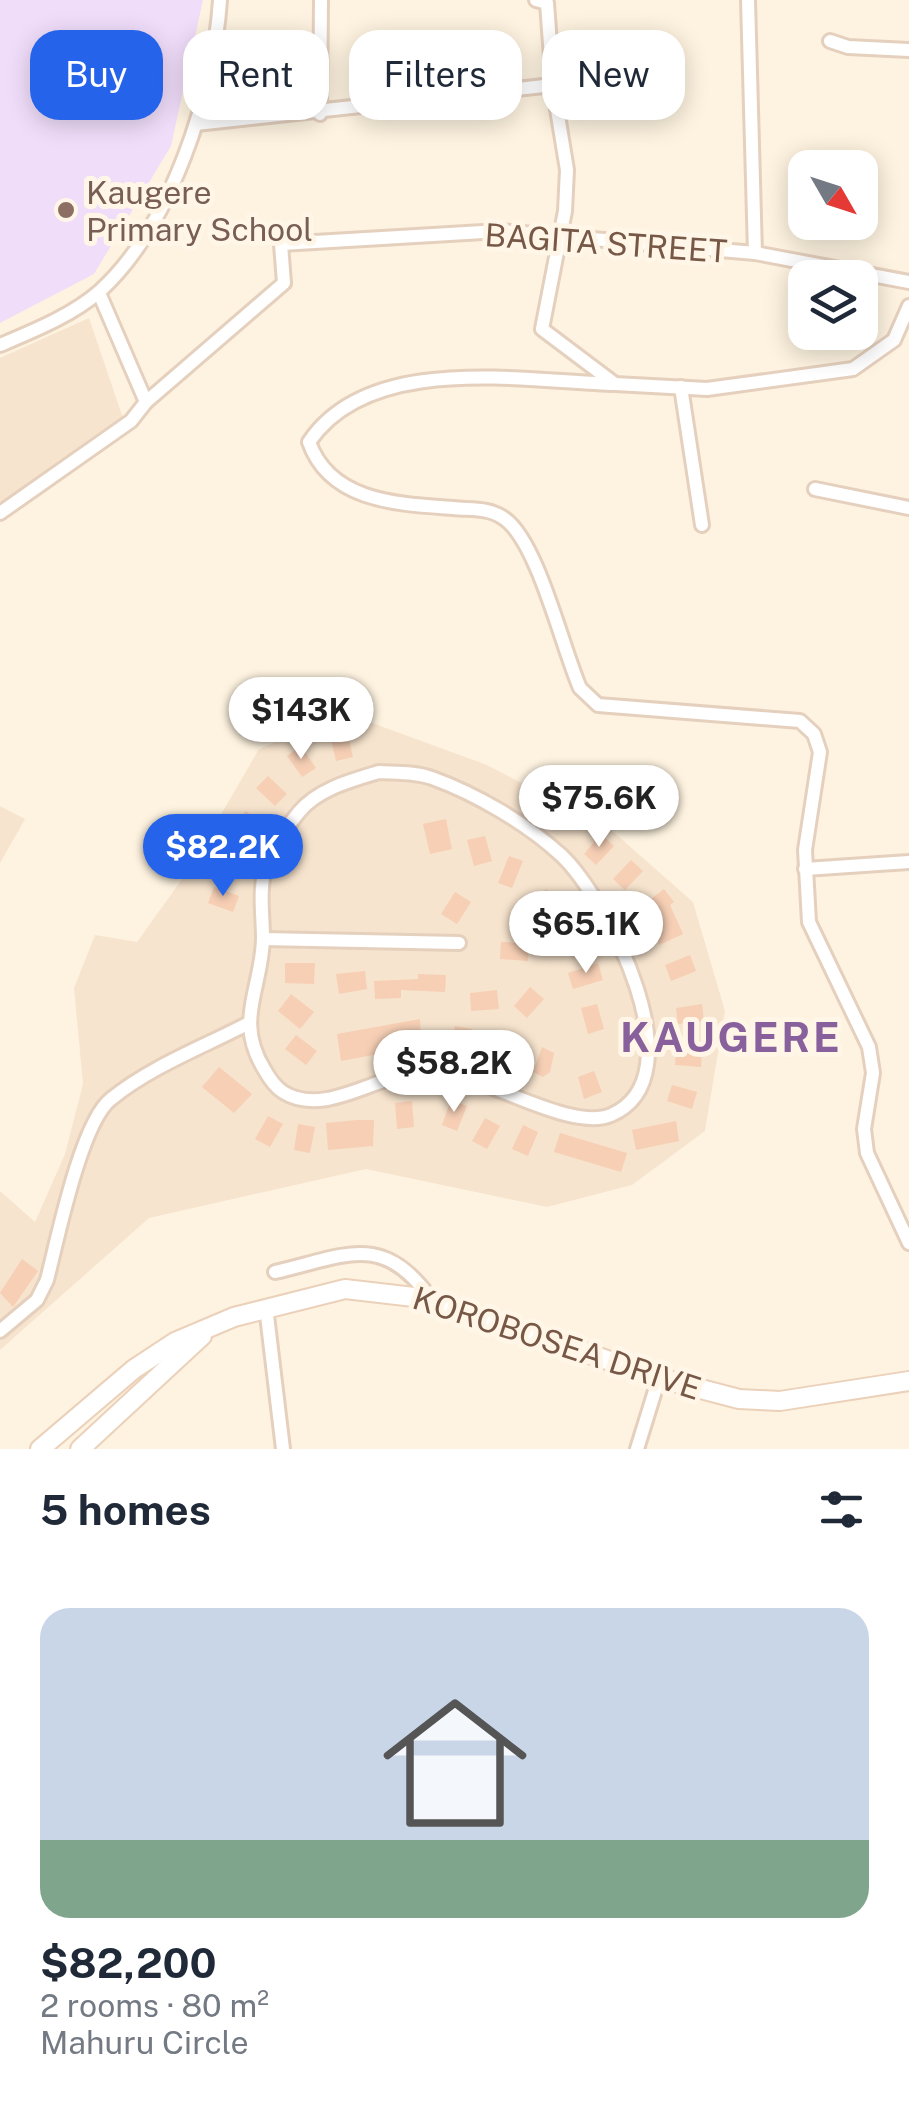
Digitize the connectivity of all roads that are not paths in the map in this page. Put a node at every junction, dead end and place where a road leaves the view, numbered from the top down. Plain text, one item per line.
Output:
1 (220, 0) edge
2 (321, 0) edge
3 (536, 0) edge
4 (748, 0) edge
5 (321, 30) edge
6 (550, 30) edge
7 (830, 40) dead end
8 (909, 50) edge
9 (542, 86) edge
10 (329, 113) edge
11 (246, 120) edge
12 (559, 120) edge
13 (196, 124) junction
14 (557, 239) junction
15 (755, 252) junction
16 (909, 282) edge
17 (98, 292) junction
18 (909, 306) edge
19 (0, 345) edge
20 (614, 384) junction
21 (681, 387) junction
22 (146, 402) junction
23 (814, 489) dead end
24 (909, 508) edge
25 (0, 513) edge
26 (702, 525) dead end
27 (909, 862) edge
28 (805, 868) junction
29 (263, 939) junction
30 (458, 943) dead end
31 (248, 1024) junction
32 (909, 1243) edge
33 (275, 1272) dead end
34 (430, 1299) junction
35 (266, 1307) junction
36 (209, 1329) junction
37 (0, 1331) edge
38 (658, 1378) junction
39 (909, 1381) edge
40 (40, 1449) edge
41 (80, 1449) edge
42 (284, 1449) edge
43 (637, 1449) edge

1 - 13 street
2 - 5 street
3 - 6 street
4 - 15 street
7 - 8 street
9 - 10 street
11 - 13 street
12 - 14 street
13 - 17 street
14 - 15 street, BAGITA STREET
14 - 20 street
14 - 22 street, BAGITA STREET
15 - 16 street, BAGITA STREET
17 - 19 street
17 - 22 street
18 - 21 street
20 - 21 street
20 - 28 street
21 - 26 street
22 - 25 street
23 - 24 street
27 - 28 street
28 - 32 street
29 - 30 street
29 - 31 street
29 - 31 street
31 - 37 street
33 - 34 street
34 - 35 main road, KOROBOSEA DRIVE
34 - 38 main road, KOROBOSEA DRIVE
35 - 36 main road, KOROBOSEA DRIVE
35 - 42 street
36 - 40 main road, KOROBOSEA DRIVE
36 - 41 main road, KOROBOSEA DRIVE
38 - 39 main road, KOROBOSEA DRIVE
38 - 43 street

